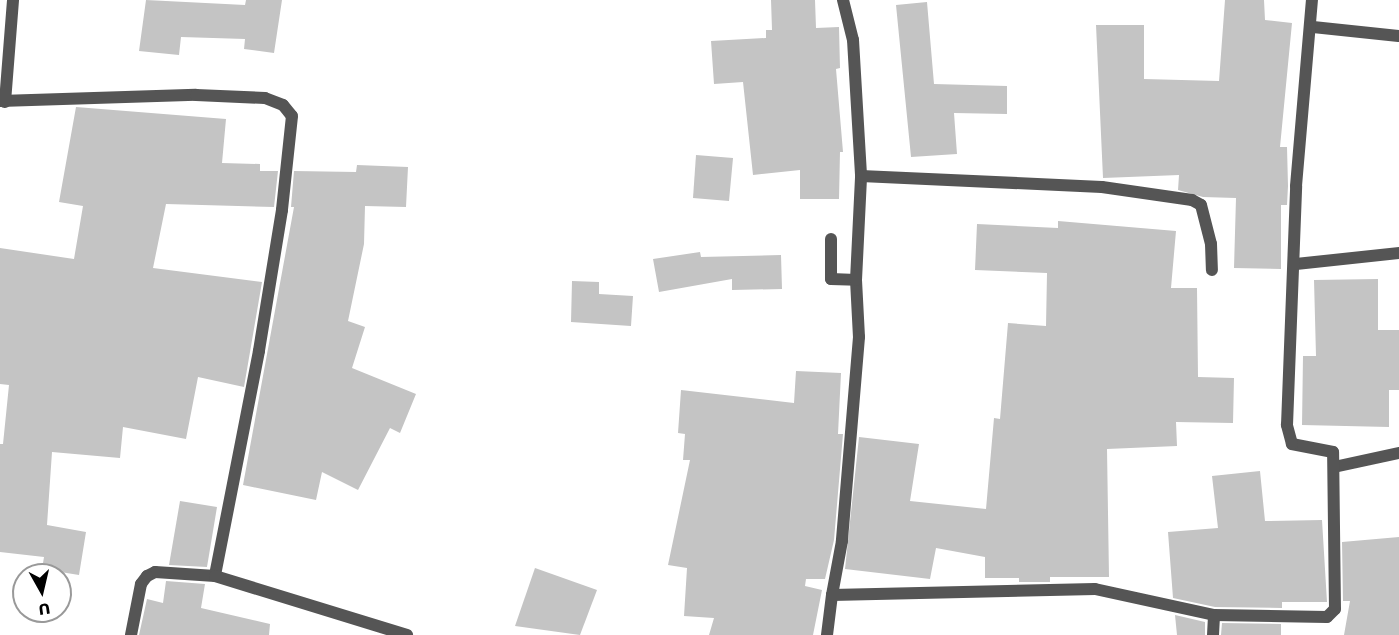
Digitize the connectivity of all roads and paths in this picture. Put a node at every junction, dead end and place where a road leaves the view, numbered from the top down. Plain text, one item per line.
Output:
1 (13, 0) edge
2 (843, 0) edge
3 (1312, 0) edge
4 (1313, 27) junction
5 (1399, 36) edge
6 (3, 101) edge
7 (861, 176) junction
8 (831, 239) dead end
9 (1399, 253) edge
10 (1296, 264) junction
11 (1212, 270) dead end
12 (856, 280) junction
13 (1399, 453) edge
14 (1334, 467) junction
15 (215, 576) junction
16 (832, 595) junction
17 (1214, 615) junction
18 (131, 635) edge
19 (407, 635) edge
20 (827, 635) edge
21 (1213, 635) edge

1 - 6 street
2 - 7 street
3 - 4 street
4 - 5 street
4 - 10 street
6 - 15 street
7 - 11 street
7 - 12 street
8 - 12 street
9 - 10 street
10 - 14 street
12 - 16 street
13 - 14 street
14 - 17 street
15 - 18 street
15 - 19 street
16 - 17 street
16 - 20 street
17 - 21 street

